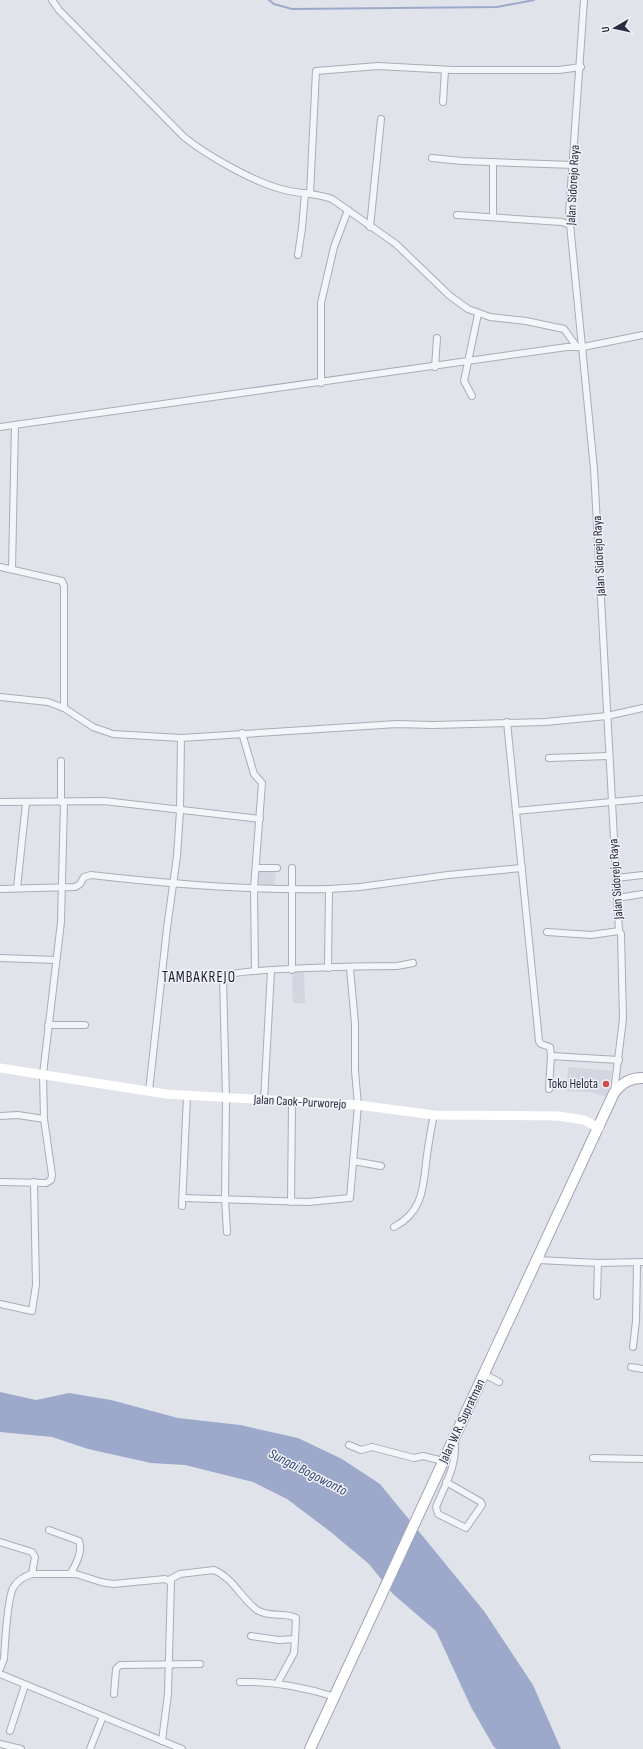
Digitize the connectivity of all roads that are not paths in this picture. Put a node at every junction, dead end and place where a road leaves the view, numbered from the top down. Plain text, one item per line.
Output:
1 (52, 0) edge
2 (584, 0) edge
3 (581, 67) junction
4 (445, 70) junction
5 (443, 102) dead end
6 (381, 119) dead end
7 (432, 158) dead end
8 (493, 162) junction
9 (574, 165) junction
10 (307, 194) junction
11 (348, 210) junction
12 (457, 215) dead end
13 (493, 217) junction
14 (570, 225) junction
15 (370, 226) junction
16 (298, 255) dead end
17 (478, 314) junction
18 (643, 335) edge
19 (438, 338) dead end
20 (580, 347) junction
21 (467, 362) junction
22 (435, 367) junction
23 (321, 383) junction
24 (472, 396) dead end
25 (15, 425) junction
26 (0, 427) edge
27 (0, 567) edge
28 (12, 569) junction
29 (0, 697) edge
30 (64, 708) junction
31 (643, 708) edge
32 (607, 716) junction
33 (507, 722) junction
34 (242, 733) junction
35 (181, 738) junction
36 (609, 756) junction
37 (550, 758) dead end
38 (61, 761) dead end
39 (643, 799) edge
40 (611, 801) junction
41 (0, 802) edge
42 (63, 802) junction
43 (26, 803) junction
44 (180, 810) junction
45 (516, 811) junction
46 (260, 819) junction
47 (257, 868) junction
48 (277, 868) dead end
49 (292, 868) dead end
50 (522, 868) junction
51 (643, 875) edge
52 (616, 878) junction
53 (174, 882) junction
54 (62, 887) junction
55 (17, 888) junction
56 (254, 888) junction
57 (0, 889) edge
58 (291, 889) junction
59 (329, 889) junction
60 (643, 894) edge
61 (617, 898) junction
62 (619, 931) junction
63 (547, 932) dead end
64 (0, 958) edge
65 (56, 960) junction
66 (414, 963) dead end
67 (328, 968) junction
68 (350, 968) junction
69 (292, 970) junction
70 (255, 971) junction
71 (271, 971) junction
72 (48, 1025) junction
73 (85, 1025) dead end
74 (551, 1056) junction
75 (619, 1060) junction
76 (0, 1068) edge
77 (43, 1074) junction
78 (643, 1078) edge
79 (549, 1088) dead end
80 (148, 1091) junction
81 (614, 1093) junction
82 (187, 1096) junction
83 (226, 1098) junction
84 (264, 1100) junction
85 (292, 1103) junction
86 (358, 1106) junction
87 (434, 1115) junction
88 (0, 1116) edge
89 (44, 1119) junction
90 (599, 1128) junction
91 (353, 1161) junction
92 (381, 1166) dead end
93 (0, 1182) edge
94 (34, 1182) junction
95 (183, 1198) junction
96 (225, 1199) junction
97 (291, 1202) junction
98 (182, 1206) dead end
99 (394, 1227) dead end
100 (227, 1232) dead end
101 (538, 1260) junction
102 (598, 1263) junction
103 (640, 1263) edge
104 (597, 1296) dead end
105 (0, 1304) edge
106 (633, 1347) dead end
107 (631, 1367) dead end
108 (643, 1369) edge
109 (484, 1374) junction
110 (500, 1382) dead end
111 (454, 1438) junction
112 (349, 1445) dead end
113 (593, 1458) dead end
114 (643, 1459) edge
115 (443, 1461) junction
116 (446, 1482) junction
117 (48, 1530) dead end
118 (0, 1542) edge
119 (71, 1573) junction
120 (32, 1574) junction
121 (170, 1580) junction
122 (252, 1636) dead end
123 (295, 1639) junction
124 (200, 1664) dead end
125 (169, 1666) junction
126 (0, 1669) edge
127 (0, 1674) edge
128 (240, 1682) dead end
129 (277, 1684) junction
130 (25, 1685) junction
131 (114, 1694) dead end
132 (335, 1697) junction
133 (103, 1716) junction
134 (10, 1731) dead end
135 (162, 1740) junction
136 (0, 1744) edge
137 (21, 1749) edge
138 (90, 1749) edge
139 (182, 1749) edge
140 (310, 1749) edge

1 - 10 street
2 - 3 street, Jalan Sidorejo Raya
3 - 4 street
3 - 9 street, Jalan Sidorejo Raya
4 - 5 street
4 - 10 street
6 - 15 street
7 - 8 street
8 - 9 street
8 - 13 street
9 - 14 street, Jalan Sidorejo Raya
10 - 11 street
10 - 16 street
11 - 15 street
11 - 23 street
12 - 13 street
13 - 14 street
14 - 20 street, Jalan Sidorejo Raya
15 - 17 street
17 - 20 street
17 - 21 street
18 - 20 street
19 - 22 street
20 - 21 street
20 - 32 street, Jalan Sidorejo Raya
21 - 22 street
21 - 24 street
22 - 23 street
23 - 25 street
25 - 26 street
25 - 28 street
27 - 28 street
28 - 30 street
29 - 30 street
30 - 35 street
31 - 32 street
32 - 33 street
32 - 36 street, Jalan Sidorejo Raya
33 - 34 street
33 - 45 street
34 - 35 street
34 - 46 street
35 - 44 street
36 - 37 street
36 - 40 street, Jalan Sidorejo Raya
38 - 42 street
39 - 40 street
40 - 45 street
40 - 52 street, Jalan Sidorejo Raya
41 - 43 street
42 - 43 street
42 - 44 street
42 - 54 street
43 - 55 street
44 - 46 street
44 - 53 street
45 - 50 street
46 - 47 street
47 - 48 street
47 - 56 street
49 - 58 street
50 - 59 street
50 - 74 street
51 - 52 street
52 - 61 street, Jalan Sidorejo Raya
53 - 54 street
53 - 56 street
53 - 80 street
54 - 55 street
54 - 65 street
55 - 57 street
56 - 58 street
56 - 70 street
58 - 59 street
58 - 69 street
59 - 67 street
60 - 61 street
61 - 62 street, Jalan Sidorejo Raya
62 - 63 street
62 - 75 street, Jalan Sidorejo Raya
64 - 65 street
65 - 72 street
66 - 68 street
67 - 68 street
67 - 69 street
68 - 86 street
69 - 71 street
70 - 71 street
70 - 83 street
71 - 84 street
72 - 73 street
72 - 77 street
74 - 75 street
74 - 79 street
75 - 81 street, Jalan Sidorejo Raya
76 - 77 street, Jalan Caok-Purworejo
77 - 80 street, Jalan Caok-Purworejo
77 - 89 street
78 - 81 main road
80 - 82 street, Jalan Caok-Purworejo
81 - 90 main road, Jalan W.R. Supratman
82 - 83 street, Jalan Caok-Purworejo
82 - 95 street
83 - 84 street, Jalan Caok-Purworejo
83 - 96 street
84 - 85 street, Jalan Caok-Purworejo
85 - 86 street, Jalan Caok-Purworejo
85 - 97 street
86 - 87 street, Jalan Caok-Purworejo
86 - 91 street
87 - 90 street, Jalan Caok-Purworejo
87 - 99 street
88 - 89 street
89 - 94 street
90 - 101 main road, Jalan W.R. Supratman
91 - 92 street
91 - 97 street
93 - 94 street
94 - 105 street
95 - 96 street
95 - 98 street
96 - 97 street
96 - 100 street
101 - 102 street
101 - 109 main road, Jalan W.R. Supratman
102 - 103 street
102 - 104 street
103 - 106 street
107 - 108 street
109 - 110 street
109 - 111 main road, Jalan W.R. Supratman
111 - 115 main road, Jalan W.R. Supratman
111 - 116 street
112 - 115 street
113 - 114 street
115 - 132 main road, Jalan W.R. Supratman
116 - 116 street
117 - 119 street
118 - 120 street
119 - 120 street
119 - 121 street
120 - 126 street
121 - 123 street
121 - 125 street
122 - 123 street
123 - 129 street
124 - 125 street
125 - 131 street
125 - 135 street
127 - 130 street
128 - 129 street
129 - 132 street
130 - 133 street
130 - 134 street
132 - 140 main road, Jalan W.R. Supratman
133 - 135 street
133 - 138 street
135 - 139 street
136 - 137 street

